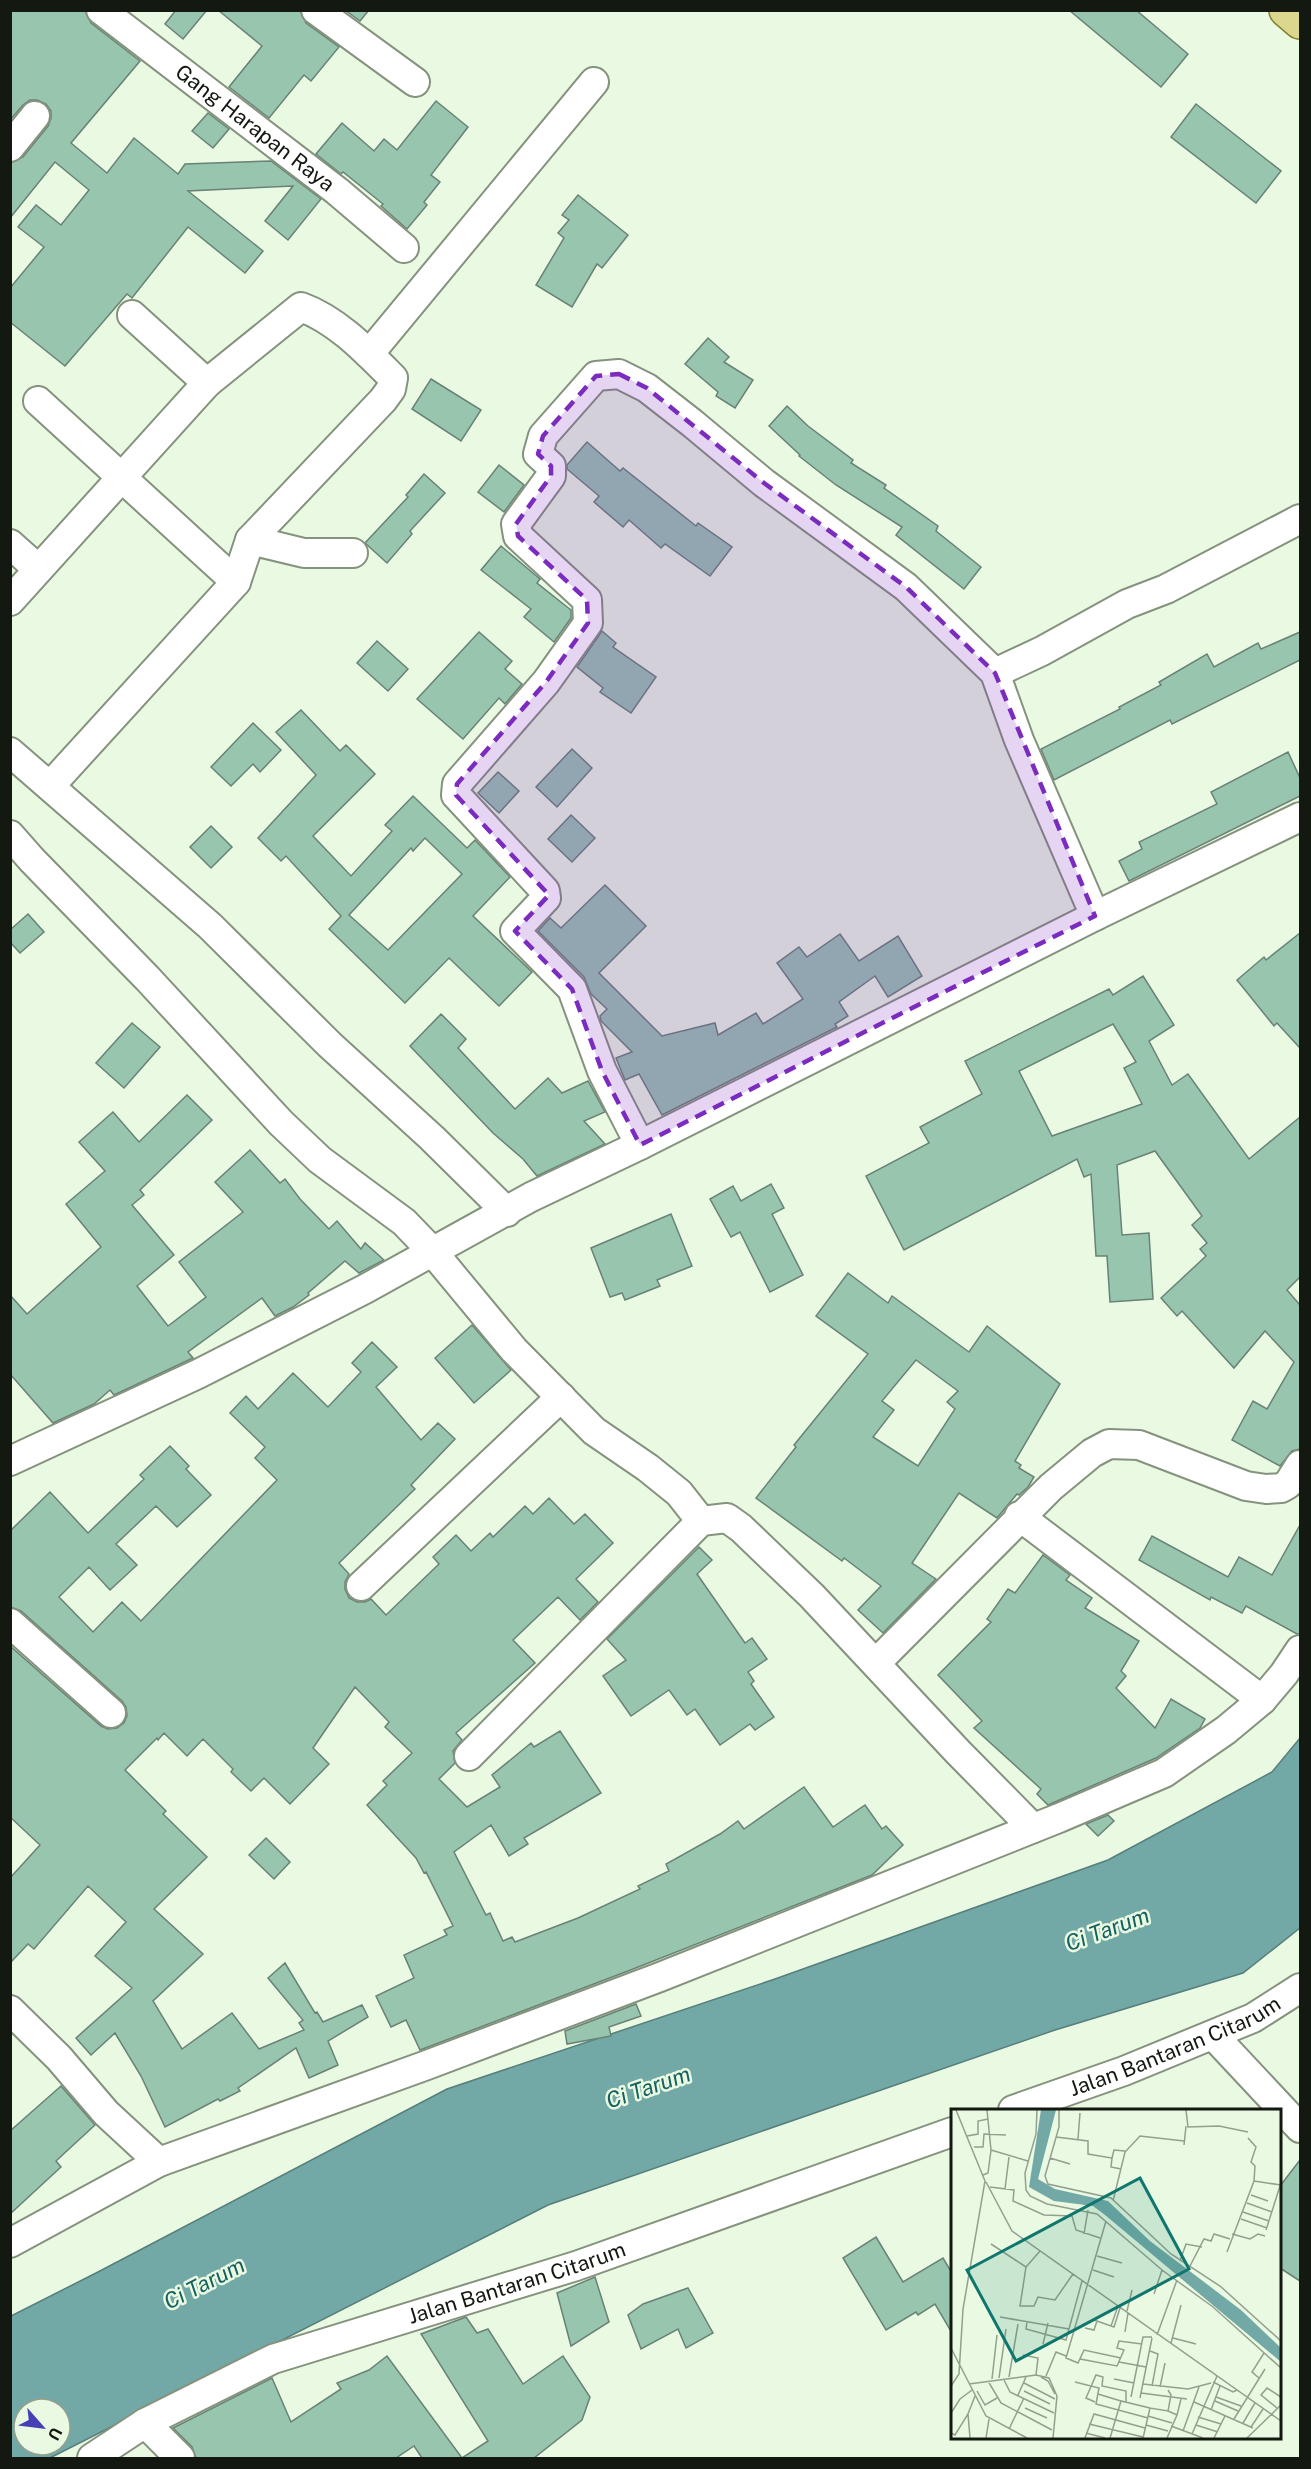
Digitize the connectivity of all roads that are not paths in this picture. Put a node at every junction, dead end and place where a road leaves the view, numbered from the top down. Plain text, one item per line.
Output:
1 (101, 10) edge
2 (316, 10) edge
3 (1286, 10) edge
4 (1300, 22) edge
5 (415, 82) dead end
6 (594, 82) dead end
7 (35, 116) dead end
8 (10, 147) edge
9 (404, 248) dead end
10 (132, 315) dead end
11 (369, 354) junction
12 (207, 383) junction
13 (38, 401) dead end
14 (122, 477) junction
15 (1300, 519) edge
16 (250, 540) junction
17 (10, 544) edge
18 (353, 553) dead end
19 (38, 569) junction
20 (236, 582) junction
21 (10, 601) edge
22 (995, 672) junction
23 (10, 752) edge
24 (50, 786) junction
25 (1300, 817) edge
26 (10, 835) edge
27 (1095, 916) junction
28 (640, 1146) junction
29 (507, 1212) junction
30 (432, 1251) junction
31 (561, 1397) junction
32 (12, 1458) edge
33 (1300, 1465) edge
34 (1019, 1516) junction
35 (701, 1521) junction
36 (361, 1586) dead end
37 (10, 1623) edge
38 (1300, 1650) edge
39 (876, 1663) junction
40 (1262, 1700) junction
41 (111, 1713) dead end
42 (468, 1756) dead end
43 (1033, 1828) junction
44 (1300, 1988) edge
45 (10, 2010) edge
46 (1213, 2035) junction
47 (1016, 2109) edge
48 (1300, 2128) edge
49 (951, 2132) edge
50 (159, 2162) junction
51 (10, 2243) edge
52 (145, 2423) junction
53 (92, 2458) edge
54 (180, 2458) edge

1 - 9 street, Gang Harapan Raya
2 - 5 street
3 - 4 main road
6 - 11 street
7 - 8 street
10 - 12 street
11 - 12 street
11 - 16 street
12 - 14 street
13 - 14 street
14 - 19 street
14 - 20 street
15 - 22 street
16 - 18 street
16 - 20 street
17 - 19 street
19 - 21 street
20 - 24 street
22 - 27 street
22 - 28 street
23 - 24 street
24 - 29 street
25 - 27 street
26 - 30 street
27 - 28 street
28 - 29 street
29 - 30 street
30 - 31 street
30 - 32 street
31 - 35 street
31 - 36 street
33 - 34 street
34 - 39 street
34 - 40 street
35 - 39 street
35 - 42 street
37 - 41 street
38 - 40 street
39 - 43 street
40 - 43 street
43 - 50 street
44 - 46 street, Jalan Bantaran Citarum
45 - 50 street
46 - 47 street, Jalan Bantaran Citarum
46 - 48 street
49 - 52 street, Jalan Bantaran Citarum
50 - 51 street
52 - 53 street, Jalan Bantaran Citarum
52 - 54 street

